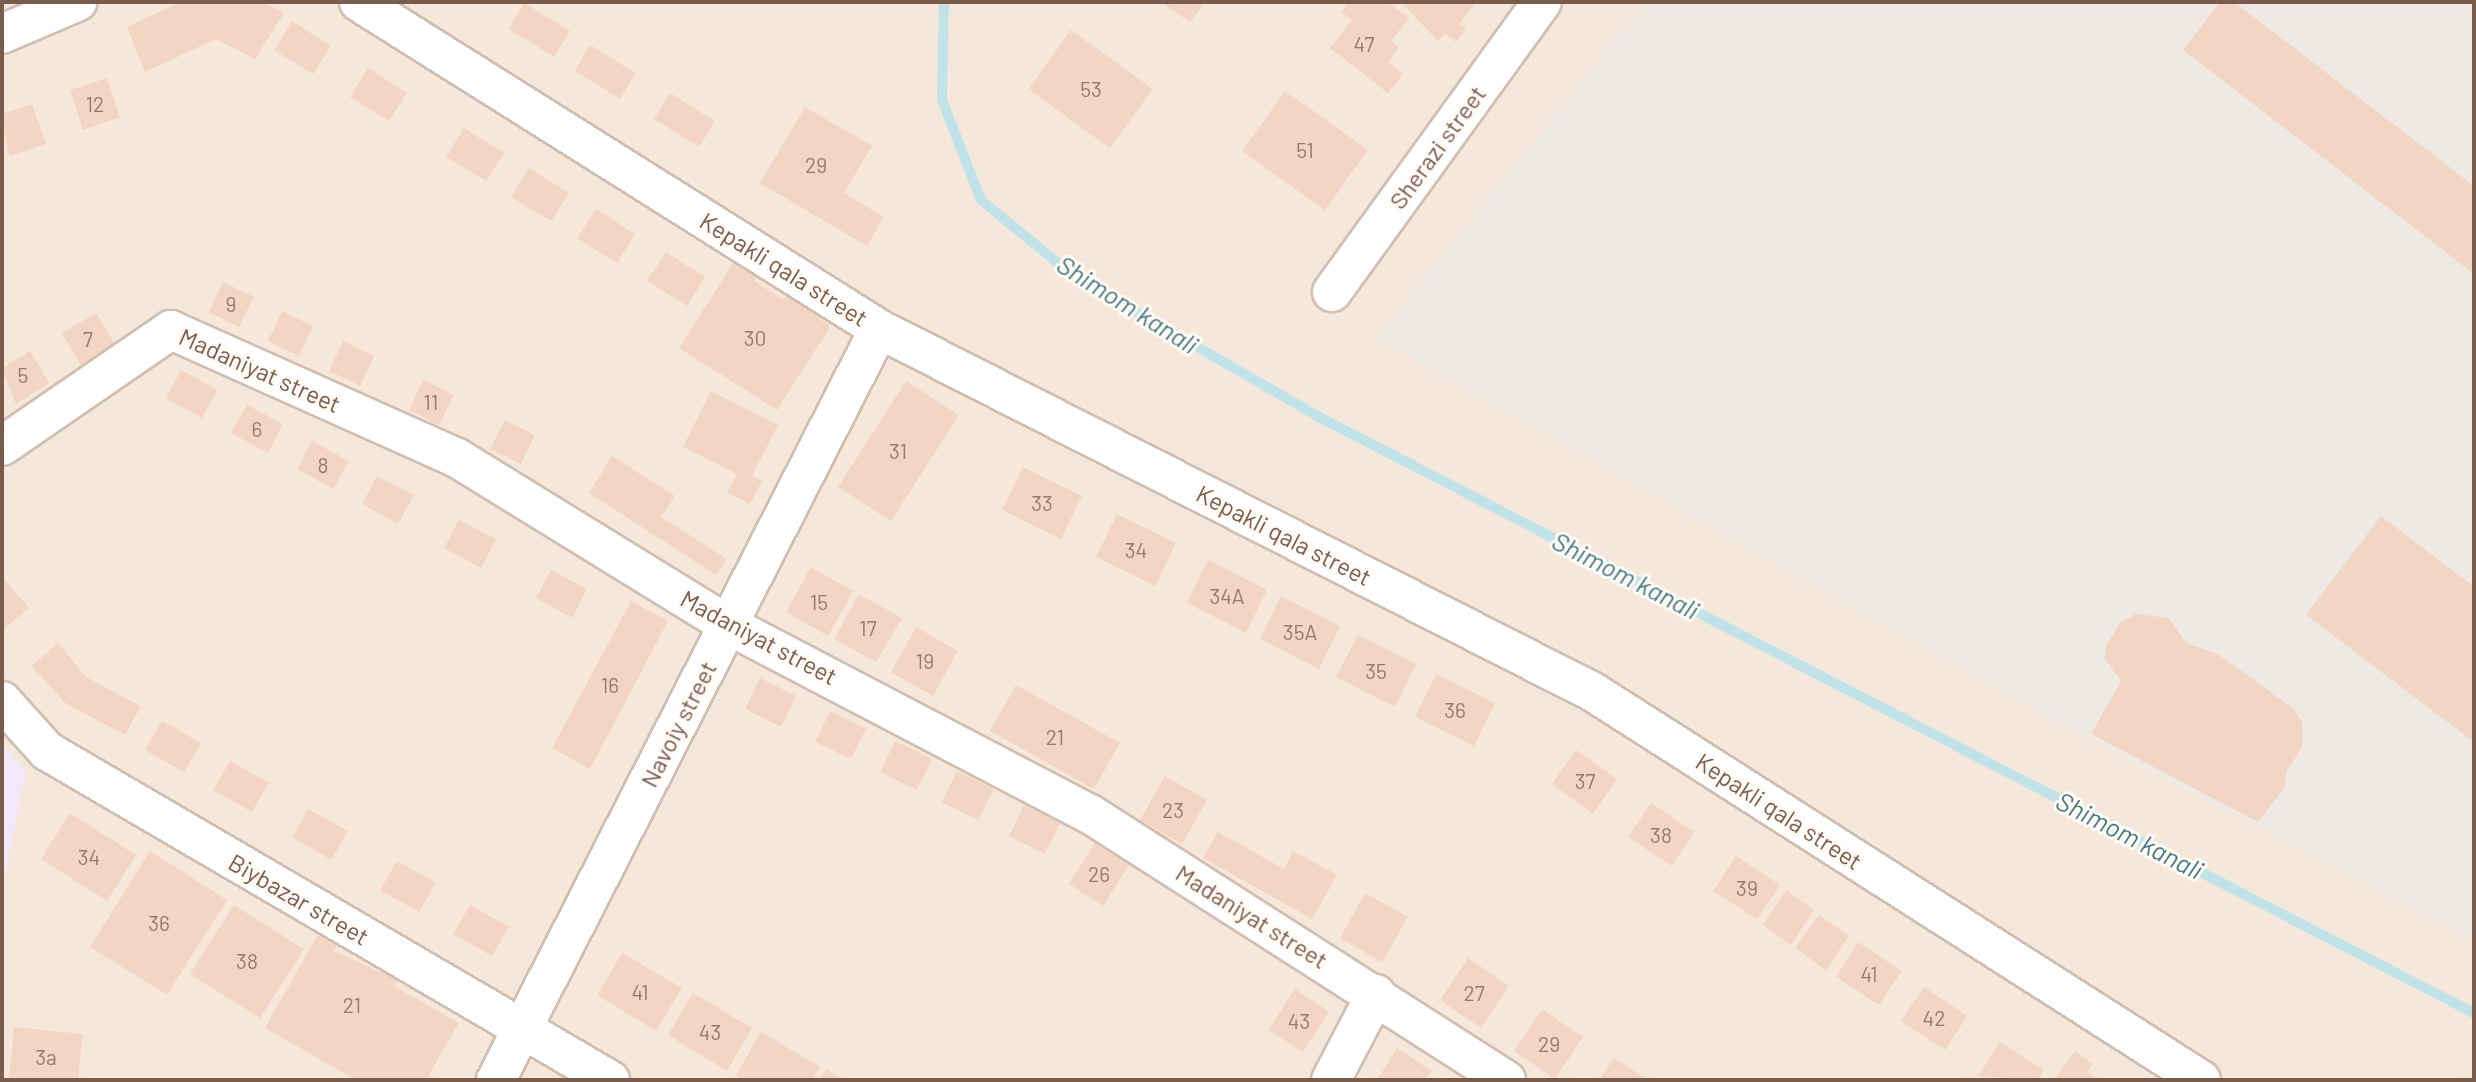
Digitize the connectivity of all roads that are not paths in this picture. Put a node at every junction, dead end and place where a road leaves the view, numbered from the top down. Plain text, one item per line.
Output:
1 (77, 2) edge
2 (359, 2) edge
3 (1542, 2) edge
4 (2, 34) edge
5 (1332, 292) dead end
6 (878, 329) junction
7 (2, 446) edge
8 (728, 625) junction
9 (2, 701) edge
10 (1376, 995) junction
11 (524, 1031) junction
12 (496, 1080) edge
13 (610, 1080) edge
14 (1331, 1080) edge
15 (1506, 1080) edge
16 (2202, 1080) edge

1 - 4 street
2 - 6 street, Kepakli qala street
3 - 5 street, Sherazi street
6 - 8 street, Navoiy street
6 - 16 street, Kepakli qala street
7 - 8 street, Madaniyat street
8 - 10 street, Madaniyat street
8 - 11 street, Navoiy street
9 - 11 street, Biybazar street
10 - 14 street
10 - 15 street, Madaniyat street
11 - 12 street, Navoiy street
11 - 13 street, Biybazar street

